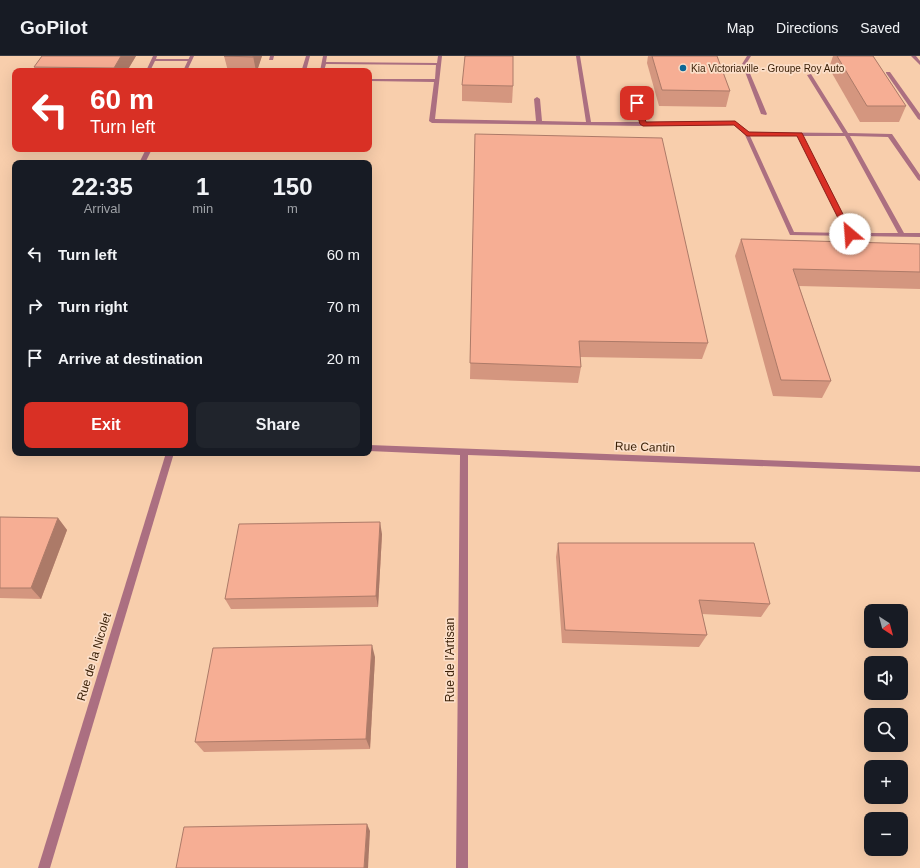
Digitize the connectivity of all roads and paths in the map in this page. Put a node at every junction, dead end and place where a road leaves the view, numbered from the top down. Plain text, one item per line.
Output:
1 (308, 56) edge
2 (325, 56) edge
3 (440, 56) edge
4 (578, 56) edge
5 (749, 56) edge
6 (913, 56) edge
7 (154, 58) edge
8 (191, 58) edge
9 (324, 63) junction
10 (439, 64) junction
11 (920, 64) edge
12 (149, 68) edge
13 (186, 68) edge
14 (305, 68) edge
15 (323, 68) edge
16 (888, 73) dead end
17 (810, 75) dead end
18 (372, 80) edge
19 (437, 81) junction
20 (537, 99) dead end
21 (637, 103) dead end
22 (764, 114) dead end
23 (920, 118) edge
24 (539, 122) junction
25 (589, 123) junction
26 (643, 124) junction
27 (747, 134) junction
28 (800, 134) junction
29 (847, 135) junction
30 (920, 179) edge
31 (850, 234) junction
32 (902, 235) junction
33 (920, 235) edge
34 (372, 448) edge
35 (464, 453) junction
36 (169, 456) edge
37 (920, 470) edge
38 (44, 868) edge
39 (462, 868) edge

1 - 14 street
2 - 9 street
3 - 10 street
4 - 25 street
5 - 22 street
6 - 11 street
7 - 8 street
7 - 12 street
8 - 13 street
9 - 10 street
9 - 15 street
10 - 19 street
16 - 23 street
17 - 29 street
18 - 19 street
19 - 24 street
20 - 24 street
21 - 26 street
24 - 25 street
25 - 26 street
26 - 27 street
27 - 28 street
27 - 31 street
28 - 29 street
28 - 31 street
29 - 30 street
29 - 32 street
31 - 32 street
32 - 33 street
34 - 35 street, Rue Cantin
35 - 37 street, Rue Cantin
35 - 39 street, Rue de l'Artisan
36 - 38 street, Rue de la Nicolet

